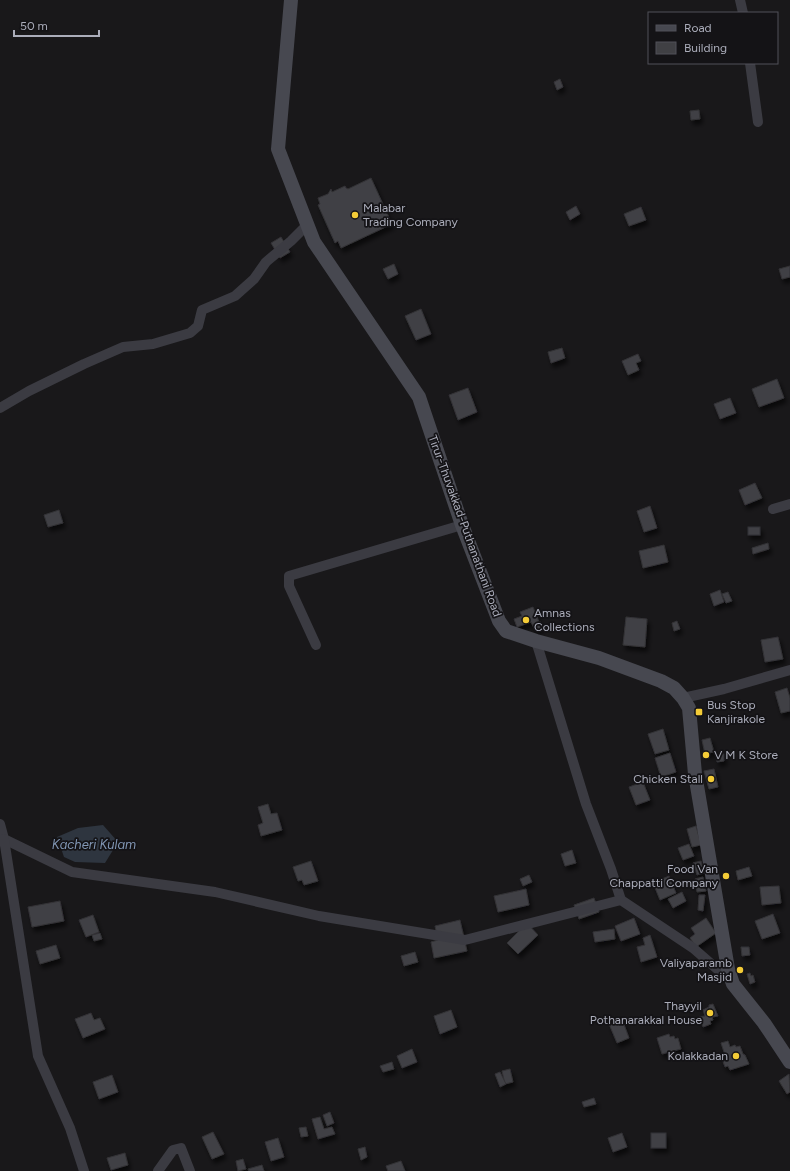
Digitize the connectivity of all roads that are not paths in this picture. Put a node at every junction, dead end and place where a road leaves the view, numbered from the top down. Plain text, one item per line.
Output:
1 (291, 0) edge
2 (740, 0) edge
3 (743, 12) edge
4 (750, 64) edge
5 (758, 122) dead end
6 (307, 225) junction
7 (0, 408) edge
8 (790, 504) edge
9 (773, 508) dead end
10 (462, 525) junction
11 (536, 641) junction
12 (316, 645) dead end
13 (790, 670) edge
14 (684, 698) junction
15 (0, 824) edge
16 (4, 839) junction
17 (621, 900) junction
18 (733, 984) junction
19 (790, 1062) edge
20 (84, 1171) edge
21 (158, 1171) edge
22 (190, 1171) edge

1 - 6 main road, Tirur-Thuvakkad-Puthanathani Road
2 - 3 street
4 - 5 street
6 - 7 street
6 - 10 main road, Tirur-Thuvakkad-Puthanathani Road
8 - 9 street
10 - 11 main road, Tirur-Thuvakkad-Puthanathani Road
10 - 12 street
11 - 14 main road, Tirur-Thuvakkad-Puthanathani Road
11 - 17 street
13 - 14 street
14 - 18 main road
15 - 16 street
16 - 17 street
16 - 20 street
17 - 18 street
18 - 19 main road
21 - 22 street

